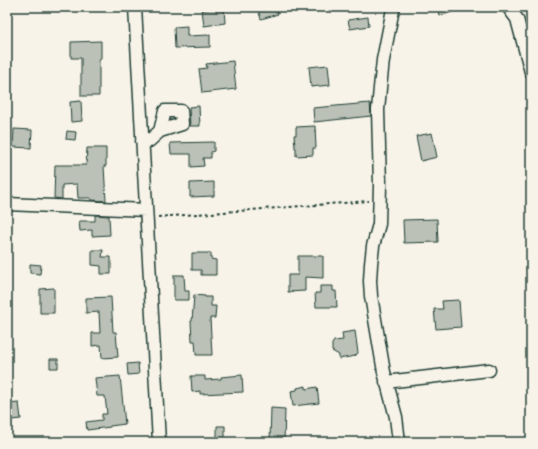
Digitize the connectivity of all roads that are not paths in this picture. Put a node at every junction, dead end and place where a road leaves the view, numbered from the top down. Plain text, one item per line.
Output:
1 (135, 7) edge
2 (394, 7) edge
3 (508, 7) edge
4 (531, 72) edge
5 (160, 131) dead end
6 (142, 141) junction
7 (7, 204) edge
8 (146, 214) junction
9 (489, 370) dead end
10 (386, 382) junction
11 (159, 442) edge
12 (399, 442) edge

1 - 6 street
2 - 10 street
3 - 4 street
5 - 6 street
6 - 8 street
7 - 8 street
8 - 11 street
9 - 10 street
10 - 12 street

